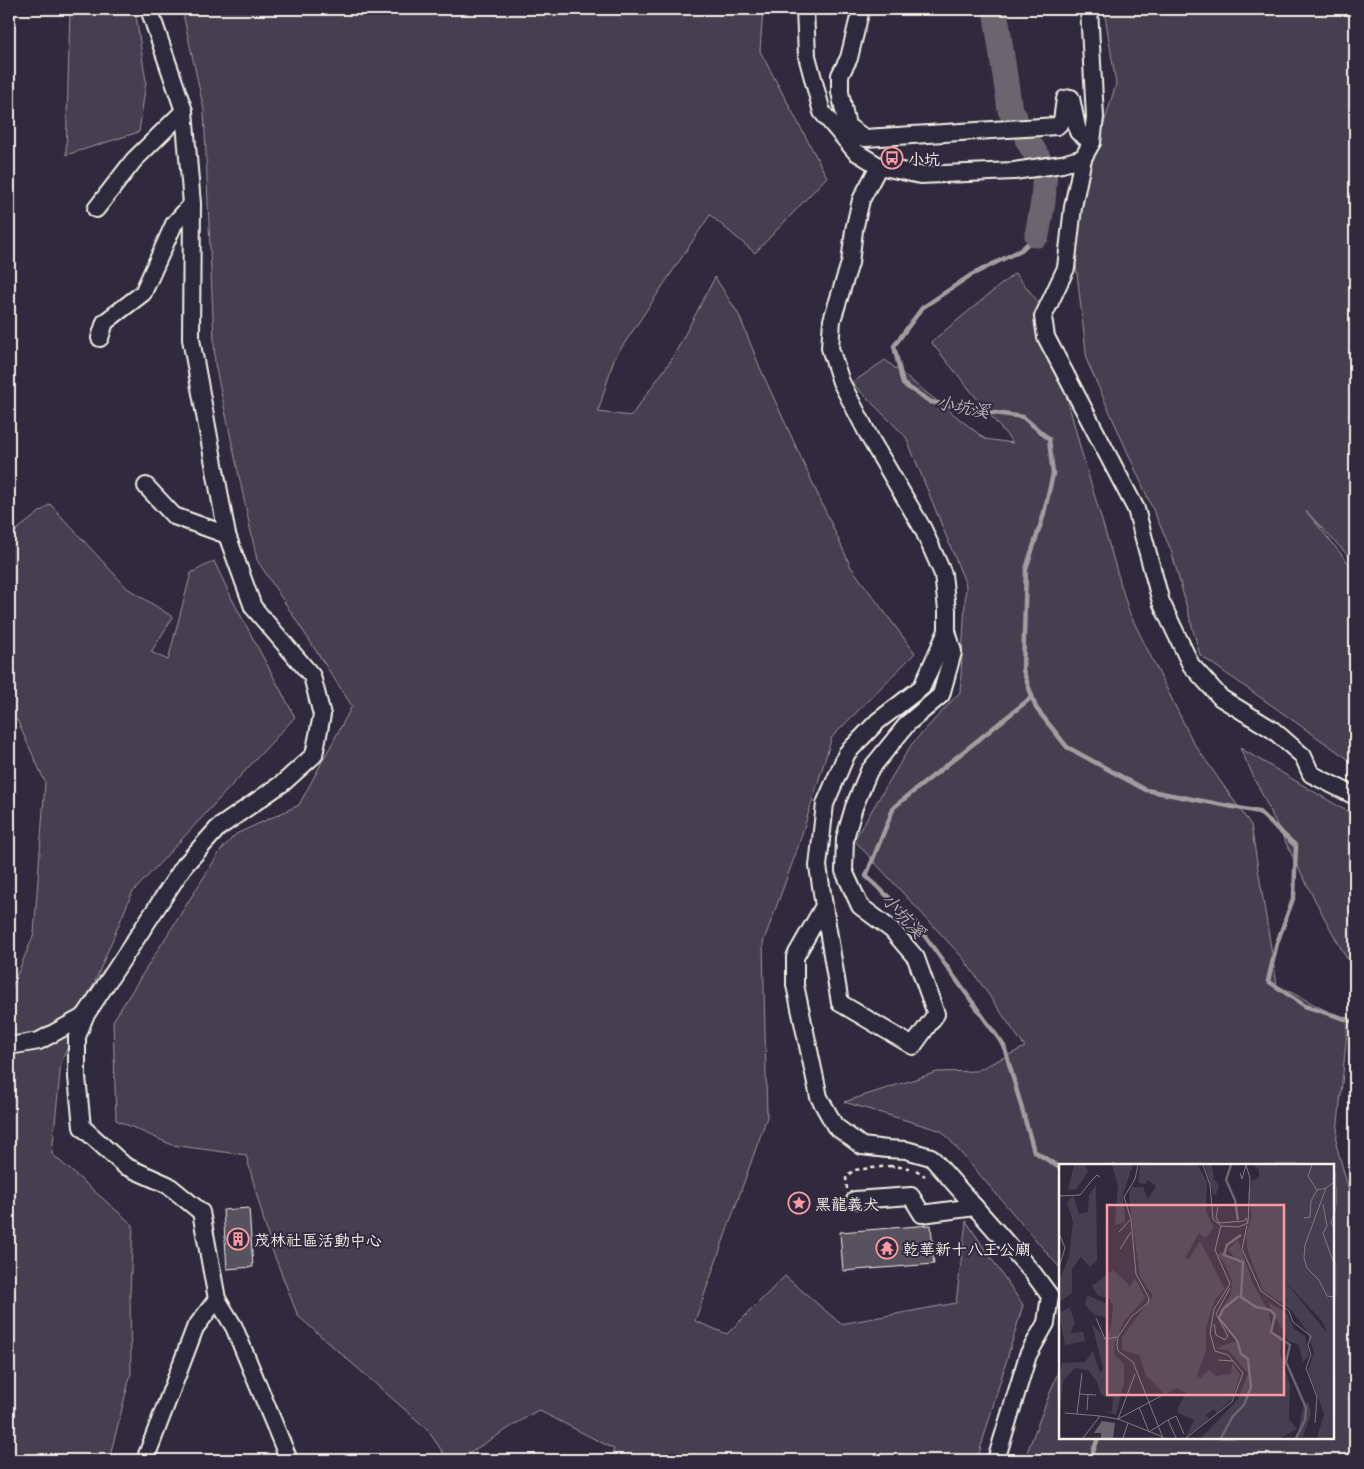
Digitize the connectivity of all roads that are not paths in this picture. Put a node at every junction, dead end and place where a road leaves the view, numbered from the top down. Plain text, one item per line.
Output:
1 (149, 9) edge
2 (805, 9) edge
3 (1089, 9) edge
4 (860, 13) dead end
5 (184, 111) junction
6 (843, 129) junction
7 (1092, 142) junction
8 (1083, 158) junction
9 (880, 166) junction
10 (192, 204) junction
11 (96, 209) dead end
12 (100, 338) dead end
13 (146, 486) dead end
14 (227, 535) junction
15 (947, 630) junction
16 (1355, 796) edge
17 (824, 906) junction
18 (85, 1016) junction
19 (9, 1046) edge
20 (851, 1196) road end
21 (974, 1207) junction
22 (217, 1299) junction
23 (145, 1460) edge
24 (289, 1460) edge
25 (996, 1460) edge

1 - 5 street
2 - 6 street
3 - 7 street
4 - 6 street
5 - 10 street
5 - 11 street
6 - 7 street
6 - 9 street
7 - 8 street
8 - 9 street
8 - 16 street
9 - 15 street
10 - 12 street
10 - 14 street
13 - 14 street
14 - 18 street
15 - 17 street
15 - 17 street
17 - 21 street
18 - 19 street
18 - 22 street
20 - 21 street
21 - 25 street
22 - 23 street
22 - 24 street

